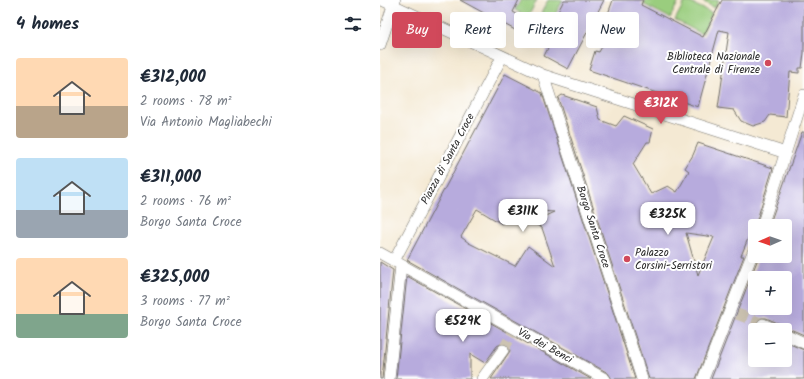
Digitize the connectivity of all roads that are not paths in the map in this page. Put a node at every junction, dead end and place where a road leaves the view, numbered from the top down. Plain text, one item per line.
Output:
1 (390, 2) edge
2 (380, 45) edge
3 (507, 59) junction
4 (543, 75) junction
5 (804, 95) edge
6 (786, 153) junction
7 (764, 219) edge
8 (380, 253) edge
9 (398, 263) junction
10 (750, 263) edge
11 (792, 337) edge
12 (804, 343) edge
13 (502, 350) tunnel mouth
14 (389, 379) edge
15 (482, 379) edge
16 (605, 379) edge
17 (642, 379) edge
18 (703, 379) edge

1 - 2 street
1 - 3 street
3 - 4 street
3 - 9 street, Piazza di Santa Croce
4 - 6 street
4 - 17 street, Borgo Santa Croce
5 - 6 street
6 - 7 street
8 - 9 street
9 - 14 street
9 - 16 street, Via dei Benci
10 - 18 street
11 - 12 street
13 - 15 street

